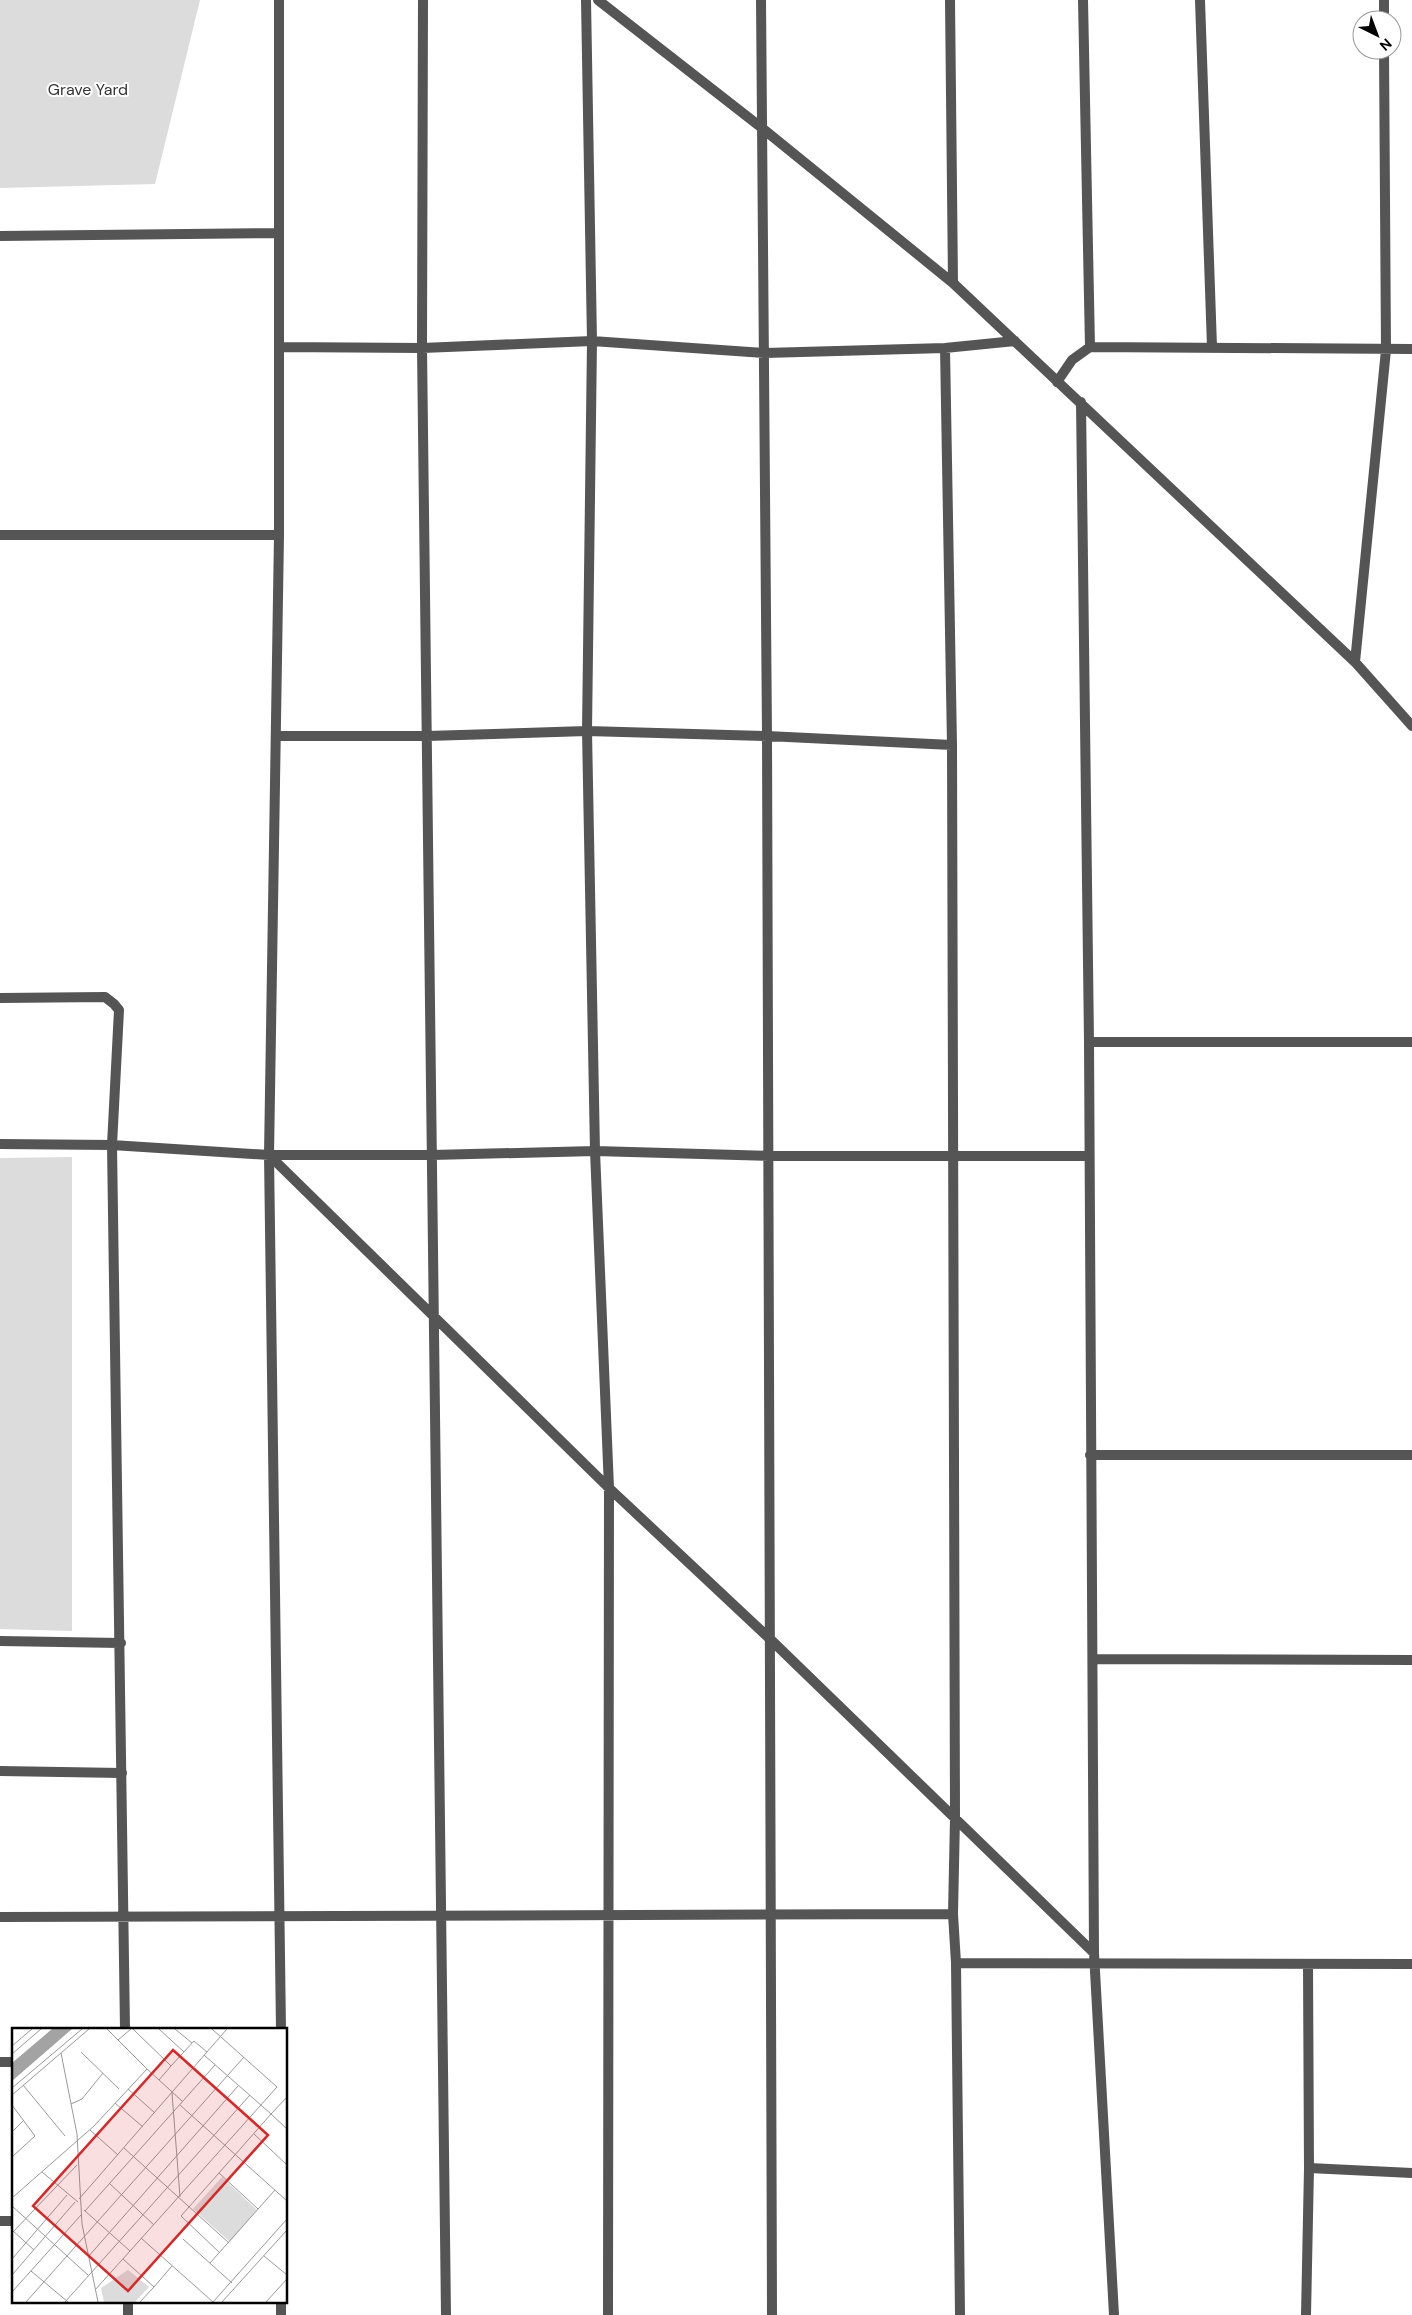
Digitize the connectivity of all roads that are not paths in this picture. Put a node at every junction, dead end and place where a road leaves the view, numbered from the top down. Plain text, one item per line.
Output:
1 (279, 0) edge
2 (423, 0) edge
3 (586, 0) edge
4 (598, 0) edge
5 (761, 0) edge
6 (950, 0) edge
7 (1083, 0) edge
8 (1200, 0) edge
9 (1384, 60) edge
10 (762, 128) junction
11 (279, 233) junction
12 (0, 236) edge
13 (954, 283) junction
14 (592, 341) junction
15 (1015, 341) junction
16 (279, 347) junction
17 (1090, 347) junction
18 (1212, 347) junction
19 (422, 348) junction
20 (945, 348) junction
21 (1412, 349) edge
22 (1386, 350) junction
23 (765, 352) junction
24 (1057, 382) junction
25 (1081, 402) junction
26 (0, 535) edge
27 (280, 535) junction
28 (1354, 662) junction
29 (1412, 726) edge
30 (587, 731) junction
31 (276, 736) junction
32 (427, 736) junction
33 (767, 736) junction
34 (952, 745) junction
35 (0, 998) edge
36 (1089, 1042) junction
37 (1412, 1042) edge
38 (0, 1144) edge
39 (112, 1145) junction
40 (595, 1151) junction
41 (269, 1155) junction
42 (432, 1155) junction
43 (769, 1156) junction
44 (954, 1156) junction
45 (1089, 1156) junction
46 (435, 1316) junction
47 (1090, 1455) junction
48 (1412, 1455) edge
49 (609, 1488) junction
50 (768, 1638) junction
51 (0, 1641) edge
52 (120, 1643) junction
53 (1093, 1659) junction
54 (1412, 1660) edge
55 (0, 1771) edge
56 (122, 1773) junction
57 (955, 1818) junction
58 (608, 1914) junction
59 (953, 1914) junction
60 (442, 1915) junction
61 (772, 1915) junction
62 (124, 1916) junction
63 (281, 1916) junction
64 (0, 1917) edge
65 (1094, 1954) junction
66 (956, 1963) junction
67 (1308, 1964) junction
68 (1412, 1964) edge
69 (1096, 1965) junction
70 (125, 2028) edge
71 (281, 2028) edge
72 (1309, 2168) junction
73 (1412, 2173) edge
74 (128, 2302) edge
75 (281, 2302) edge
76 (128, 2315) edge
77 (281, 2315) edge
78 (446, 2315) edge
79 (608, 2315) edge
80 (772, 2315) edge
81 (960, 2315) edge
82 (1114, 2315) edge
83 (1306, 2315) edge

1 - 11 street
2 - 19 street
3 - 14 street
4 - 10 street
5 - 10 street
6 - 13 street
7 - 17 street
8 - 18 street
9 - 22 street
10 - 13 street
10 - 23 street
11 - 12 street
11 - 16 street
13 - 15 street
14 - 19 street
14 - 23 street
14 - 30 street
15 - 20 street
15 - 24 street
16 - 19 street
16 - 27 street
17 - 18 street
17 - 24 street
18 - 22 street
19 - 32 street
20 - 23 street
20 - 34 street
21 - 22 street
22 - 28 street
23 - 33 street
24 - 25 street
25 - 28 street
25 - 36 street
26 - 27 street
27 - 31 street
28 - 29 street
30 - 32 street
30 - 33 street
30 - 40 street
31 - 32 street
31 - 41 street
32 - 42 street
33 - 34 street
33 - 43 street
34 - 44 street
35 - 39 street
36 - 37 street
36 - 45 street
38 - 39 street
39 - 41 street
39 - 52 street
40 - 42 street
40 - 43 street
40 - 49 street
41 - 42 street
41 - 46 street
41 - 63 street
42 - 46 street
43 - 44 street
43 - 50 street
44 - 45 street
44 - 57 street
45 - 47 street
46 - 49 street
46 - 60 street
47 - 48 street
47 - 53 street
49 - 50 street
49 - 58 street
50 - 57 street
50 - 61 street
51 - 52 street
52 - 56 street
53 - 54 street
53 - 65 street
55 - 56 street
56 - 62 street
57 - 59 street
57 - 65 street
58 - 60 street
58 - 61 street
58 - 79 street
59 - 61 street
59 - 66 street
60 - 63 street
60 - 78 street
61 - 80 street
62 - 63 street
62 - 64 street
62 - 70 street
63 - 71 street
65 - 69 street
66 - 69 street
66 - 81 street
67 - 68 street
67 - 69 street
67 - 72 street
69 - 82 street
72 - 73 street
72 - 83 street
74 - 76 street
75 - 77 street

